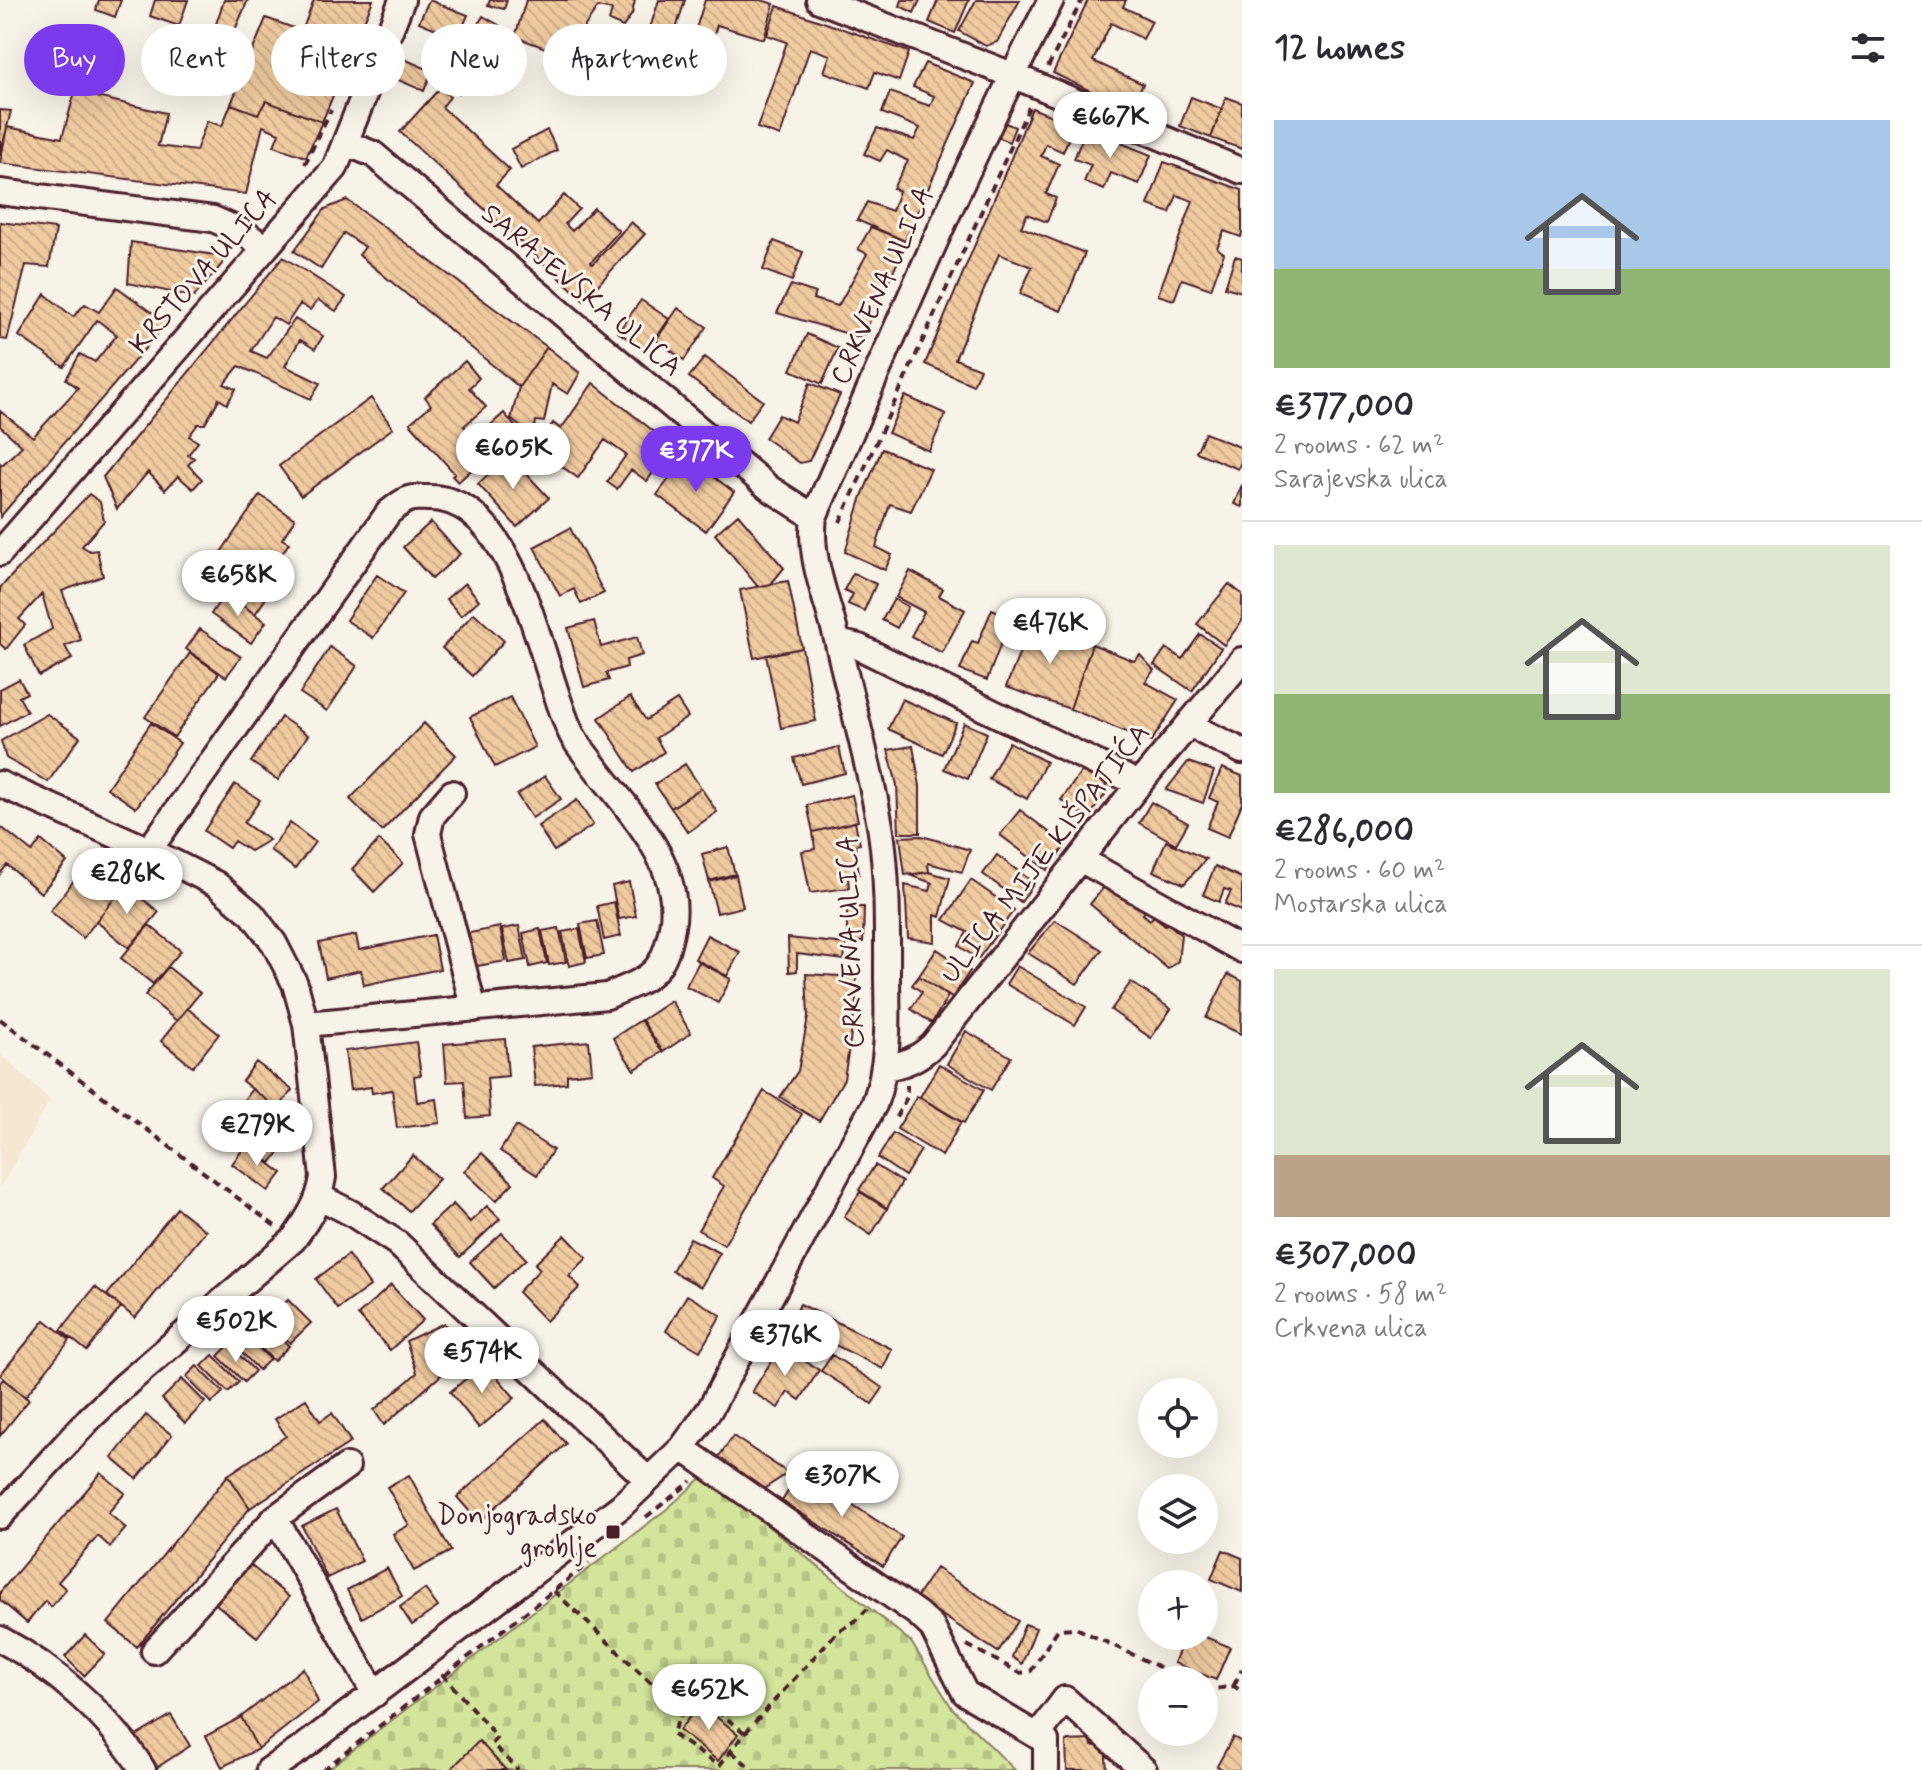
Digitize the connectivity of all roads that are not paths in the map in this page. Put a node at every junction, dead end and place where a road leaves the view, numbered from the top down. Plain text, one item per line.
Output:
1 (402, 0) edge
2 (819, 0) edge
3 (1051, 0) edge
4 (1012, 75) junction
5 (346, 143) junction
6 (1242, 171) edge
7 (0, 192) edge
8 (265, 248) junction
9 (814, 517) junction
10 (0, 553) edge
11 (838, 642) junction
12 (1242, 660) edge
13 (1191, 721) junction
14 (1242, 751) edge
15 (0, 784) edge
16 (1139, 784) junction
17 (452, 793) dead end
18 (149, 850) junction
19 (1080, 859) junction
20 (1242, 950) edge
21 (474, 1009) junction
22 (306, 1024) junction
23 (897, 1066) junction
24 (320, 1197) junction
25 (682, 1448) junction
26 (347, 1466) dead end
27 (648, 1480) junction
28 (0, 1516) edge
29 (275, 1518) junction
30 (0, 1639) edge
31 (154, 1651) dead end
32 (375, 1694) junction
33 (1038, 1735) junction
34 (143, 1770) edge
35 (269, 1770) edge
36 (1046, 1770) edge
37 (1144, 1770) edge

1 - 5 street, KRSTOVA ULICA
2 - 4 street
3 - 4 street, CRKVENA ULICA
4 - 6 street
4 - 9 street, CRKVENA ULICA
5 - 8 street, KRSTOVA ULICA
5 - 9 street, SARAJEVSKA ULICA
7 - 8 street
8 - 10 street, KRSTOVA ULICA
9 - 11 street, CRKVENA ULICA
11 - 16 street
11 - 23 street, CRKVENA ULICA
12 - 13 street, ULICA MIJE KIŠPATIĆA
13 - 14 street
13 - 16 street, ULICA MIJE KIŠPATIĆA
15 - 18 street
16 - 19 street, ULICA MIJE KIŠPATIĆA
17 - 21 street
18 - 21 street
18 - 22 street
19 - 20 street
19 - 23 street, ULICA MIJE KIŠPATIĆA
21 - 22 street
22 - 24 street
23 - 25 street, CRKVENA ULICA
24 - 27 street
24 - 28 street
25 - 27 street, CRKVENA ULICA
25 - 33 street
26 - 29 street
27 - 32 street, CRKVENA ULICA
29 - 31 street
29 - 32 street
30 - 34 street
32 - 35 street, CRKVENA ULICA
33 - 36 street
33 - 37 street

